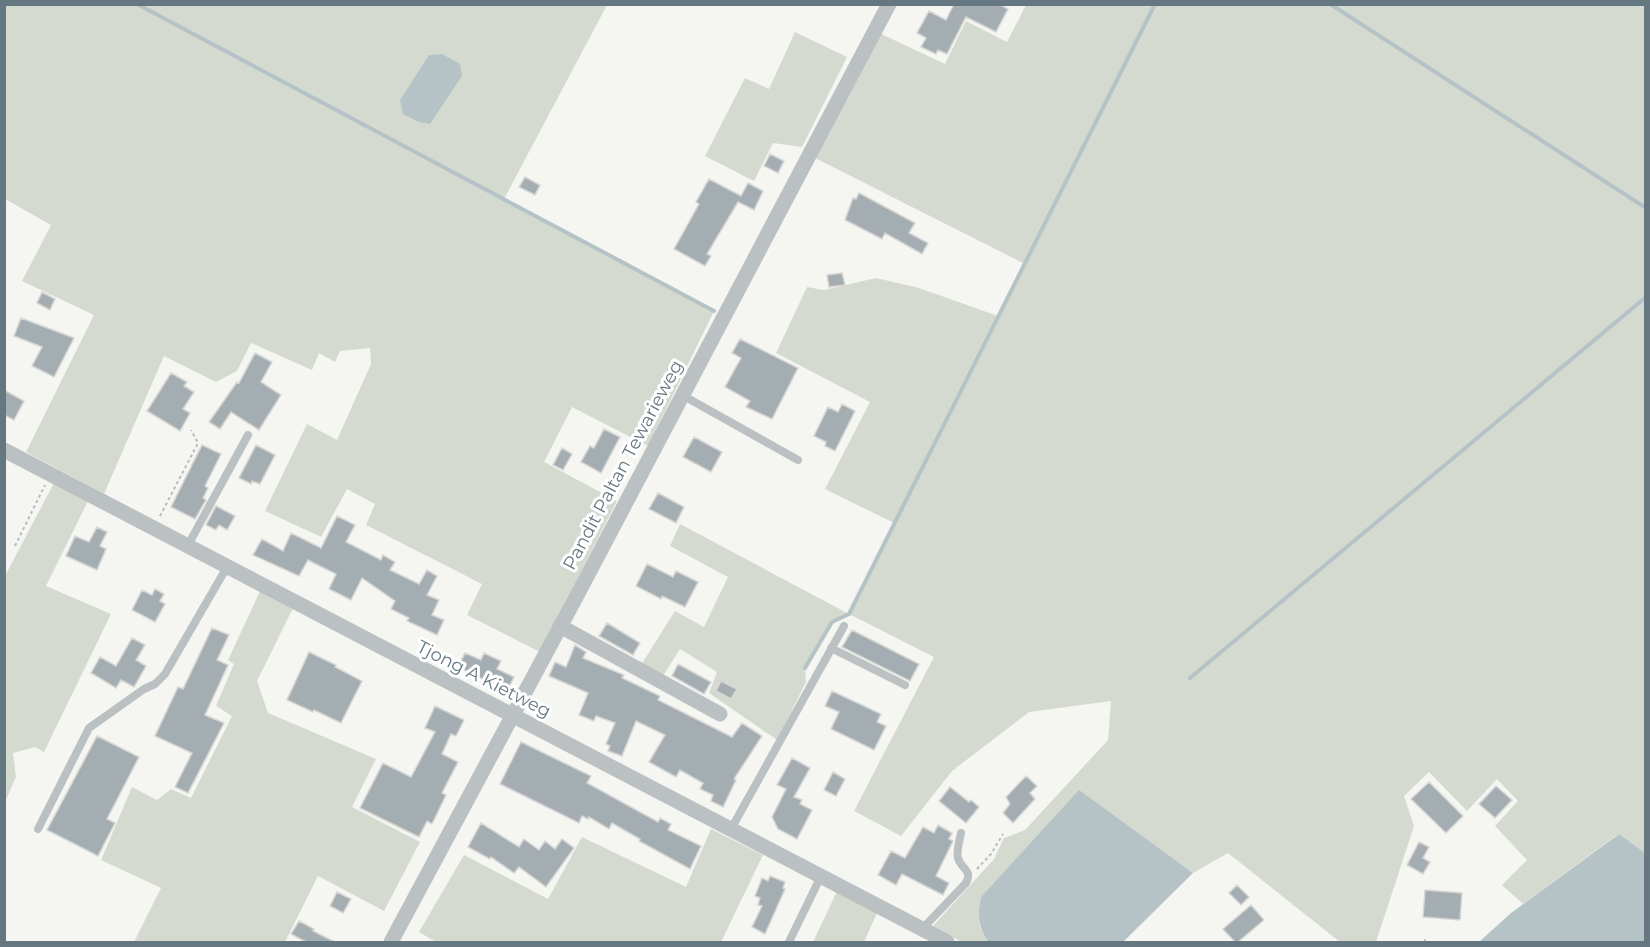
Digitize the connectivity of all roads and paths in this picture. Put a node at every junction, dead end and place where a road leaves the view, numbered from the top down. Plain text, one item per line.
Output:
1 (889, 4) edge
2 (682, 395) junction
3 (191, 429) dead end
4 (248, 435) dead end
5 (4, 450) edge
6 (798, 460) dead end
7 (50, 474) junction
8 (153, 529) junction
9 (15, 546) dead end
10 (187, 547) junction
11 (226, 567) junction
12 (561, 626) junction
13 (844, 626) dead end
14 (831, 648) junction
15 (905, 685) dead end
16 (720, 714) dead end
17 (513, 715) junction
18 (38, 829) dead end
19 (731, 829) junction
20 (961, 833) dead end
21 (1003, 834) dead end
22 (822, 876) junction
23 (969, 877) junction
24 (927, 935) edge
25 (1427, 937) dead end
26 (391, 942) edge
27 (789, 942) edge
28 (946, 942) edge
29 (1424, 942) edge

1 - 2 street, Pandit Paltan Tewarieweg
2 - 6 lane
2 - 12 street, Pandit Paltan Tewarieweg
3 - 8 path
4 - 10 lane
5 - 7 street, Tjong A Kietweg
7 - 8 street, Tjong A Kietweg
7 - 9 path
8 - 10 street, Tjong A Kietweg
10 - 11 street, Tjong A Kietweg
11 - 17 street, Tjong A Kietweg
11 - 18 lane
12 - 16 street
12 - 17 street, Pandit Paltan Tewarieweg
13 - 14 lane
14 - 15 lane
14 - 19 lane
17 - 19 street, Tjong A Kietweg
17 - 26 street, Pandit Paltan Tewarieweg
19 - 22 street, Tjong A Kietweg
20 - 23 lane
21 - 23 path
22 - 24 street, Tjong A Kietweg
22 - 27 lane
23 - 24 lane
24 - 28 street, Tjong A Kietweg
25 - 29 path

